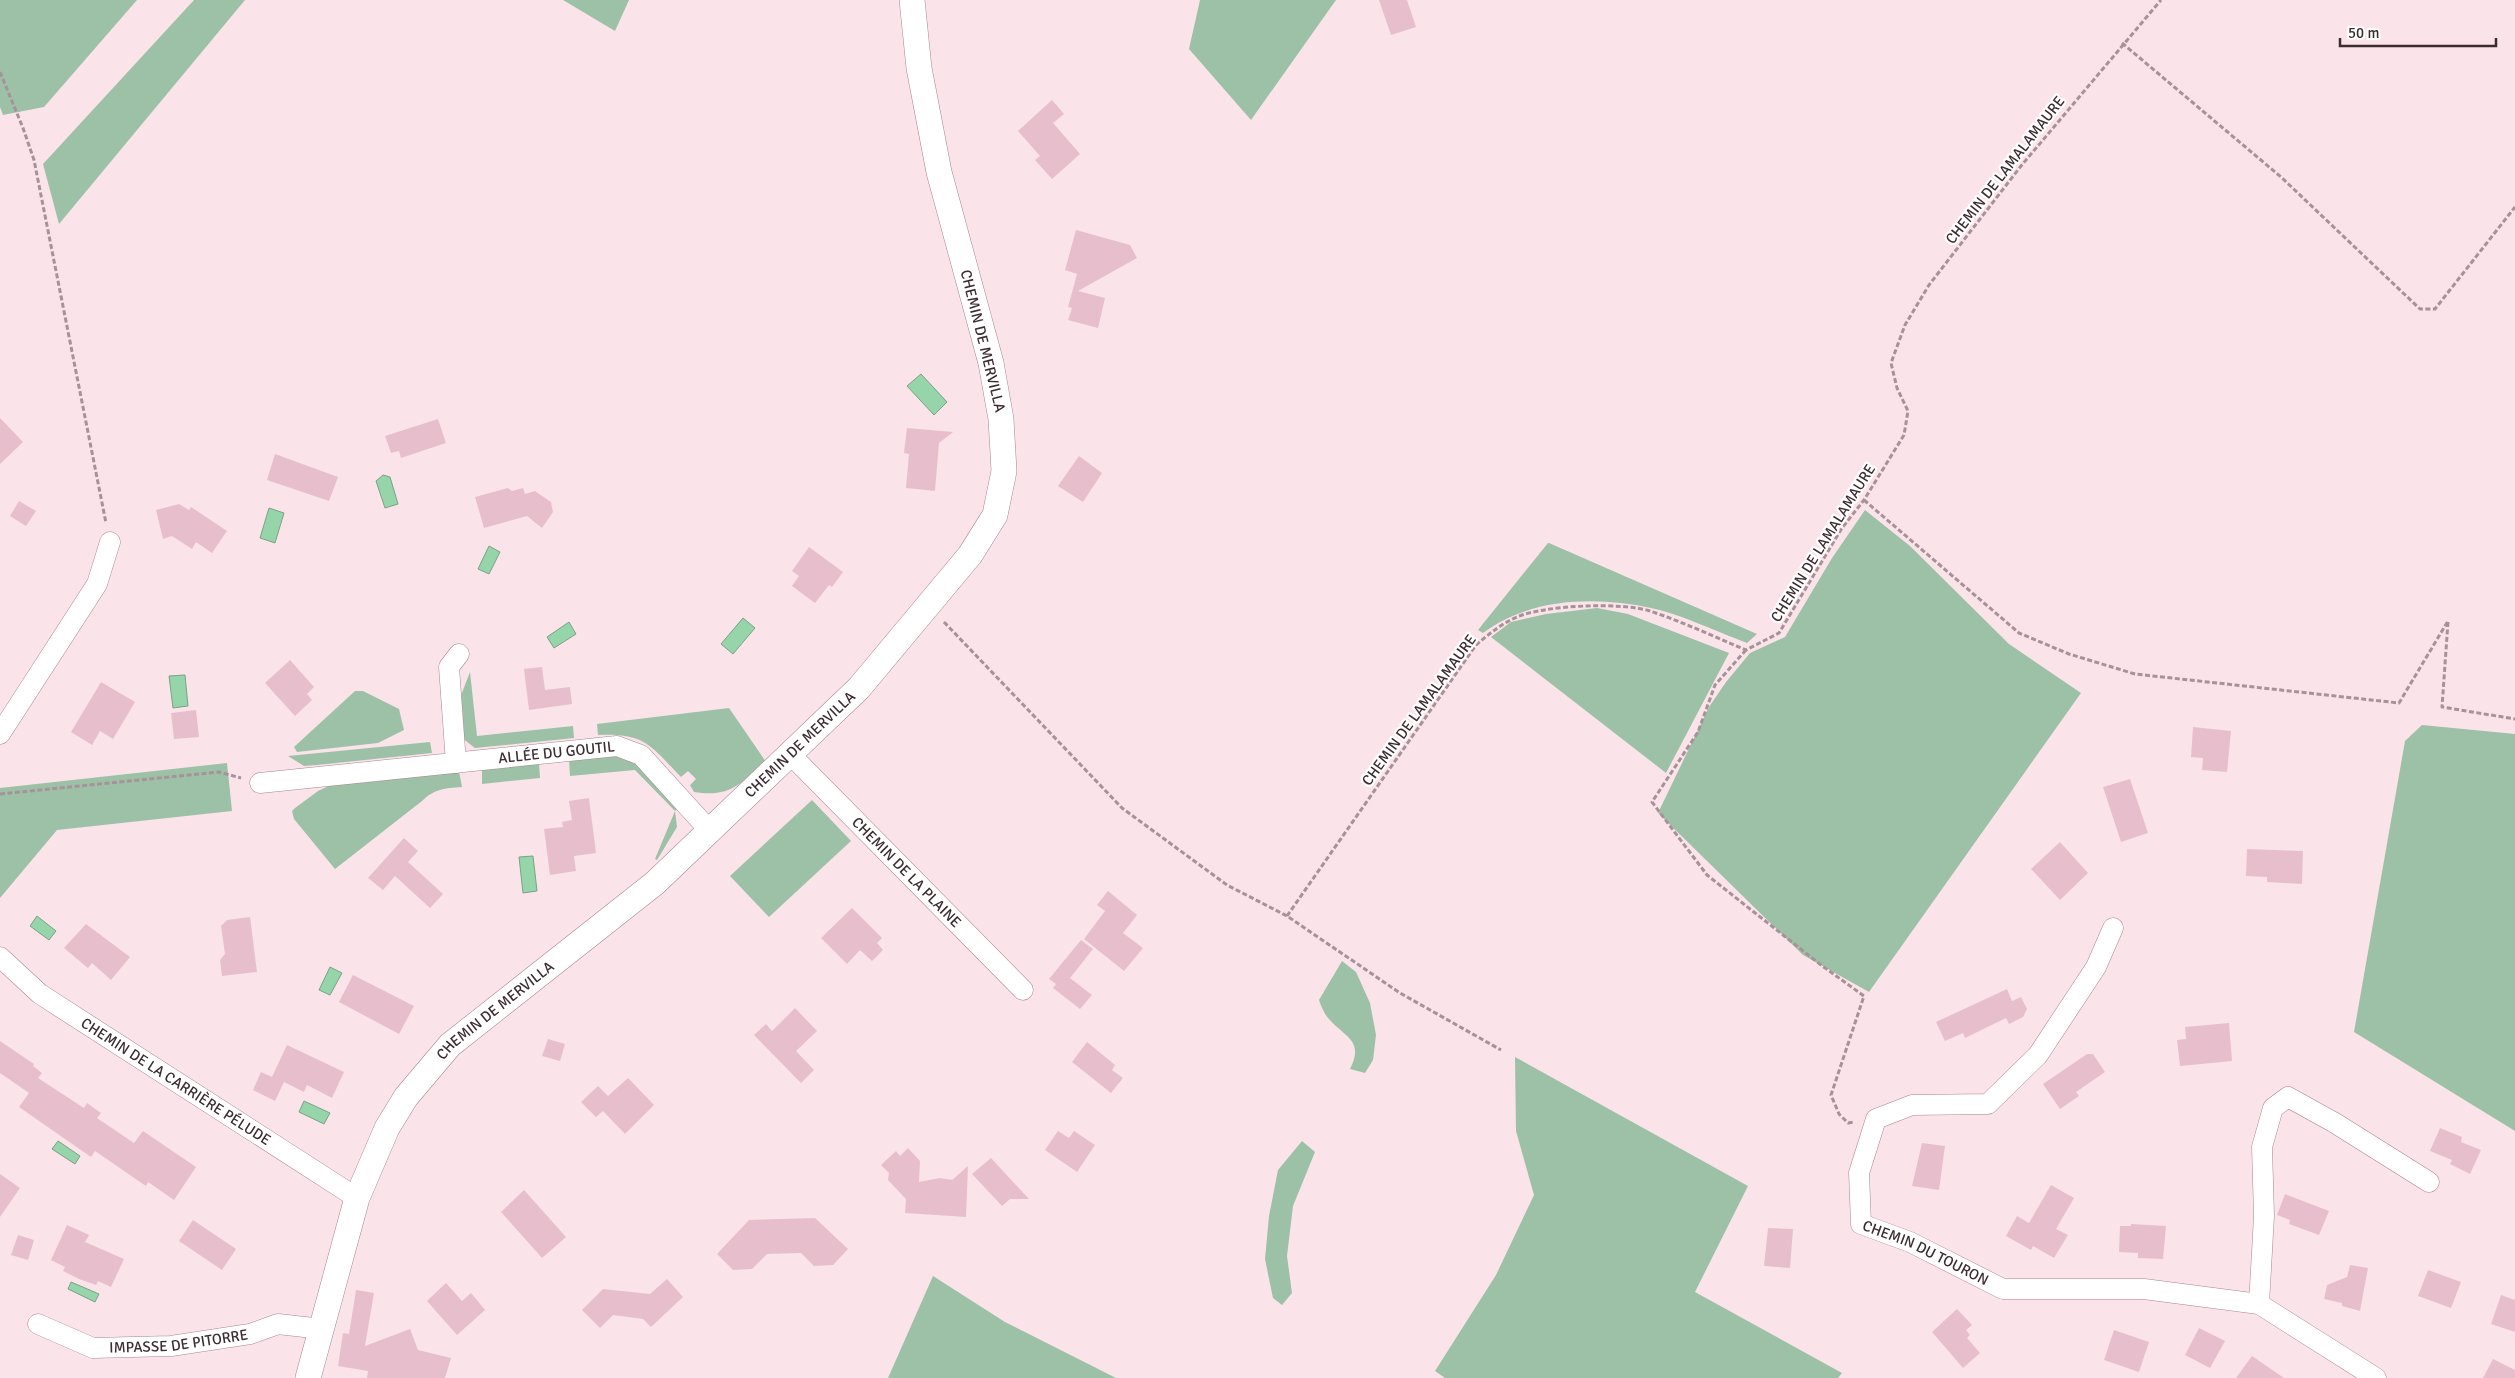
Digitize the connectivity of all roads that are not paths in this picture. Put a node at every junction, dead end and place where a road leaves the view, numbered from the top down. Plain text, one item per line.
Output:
1 (912, 0) edge
2 (110, 542) road end
3 (459, 654) dead end
4 (0, 734) edge
5 (790, 754) junction
6 (456, 763) junction
7 (260, 783) road end
8 (710, 831) junction
9 (2113, 928) dead end
10 (0, 957) edge
11 (1023, 990) dead end
12 (2429, 1182) dead end
13 (357, 1198) junction
14 (2259, 1304) junction
15 (38, 1324) dead end
16 (322, 1329) junction
17 (308, 1378) edge
18 (2376, 1378) edge

1 - 5 street, CHEMIN DE MERVILLA
2 - 4 street
3 - 6 street
5 - 8 street, CHEMIN DE MERVILLA
5 - 11 street, CHEMIN DE LA PLAINE
6 - 7 street, ALLÉE DU GOUTIL
6 - 8 street, ALLÉE DU GOUTIL
8 - 13 street, CHEMIN DE MERVILLA
9 - 14 street, CHEMIN DU TOURON
10 - 13 street, CHEMIN DE LA CARRIÈRE PÉLUDE
12 - 14 street
13 - 16 street, CHEMIN DE MERVILLA
14 - 18 street, CHEMIN DU TOURON
15 - 16 street, IMPASSE DE PITORRE
16 - 17 street, CHEMIN DE MERVILLA

